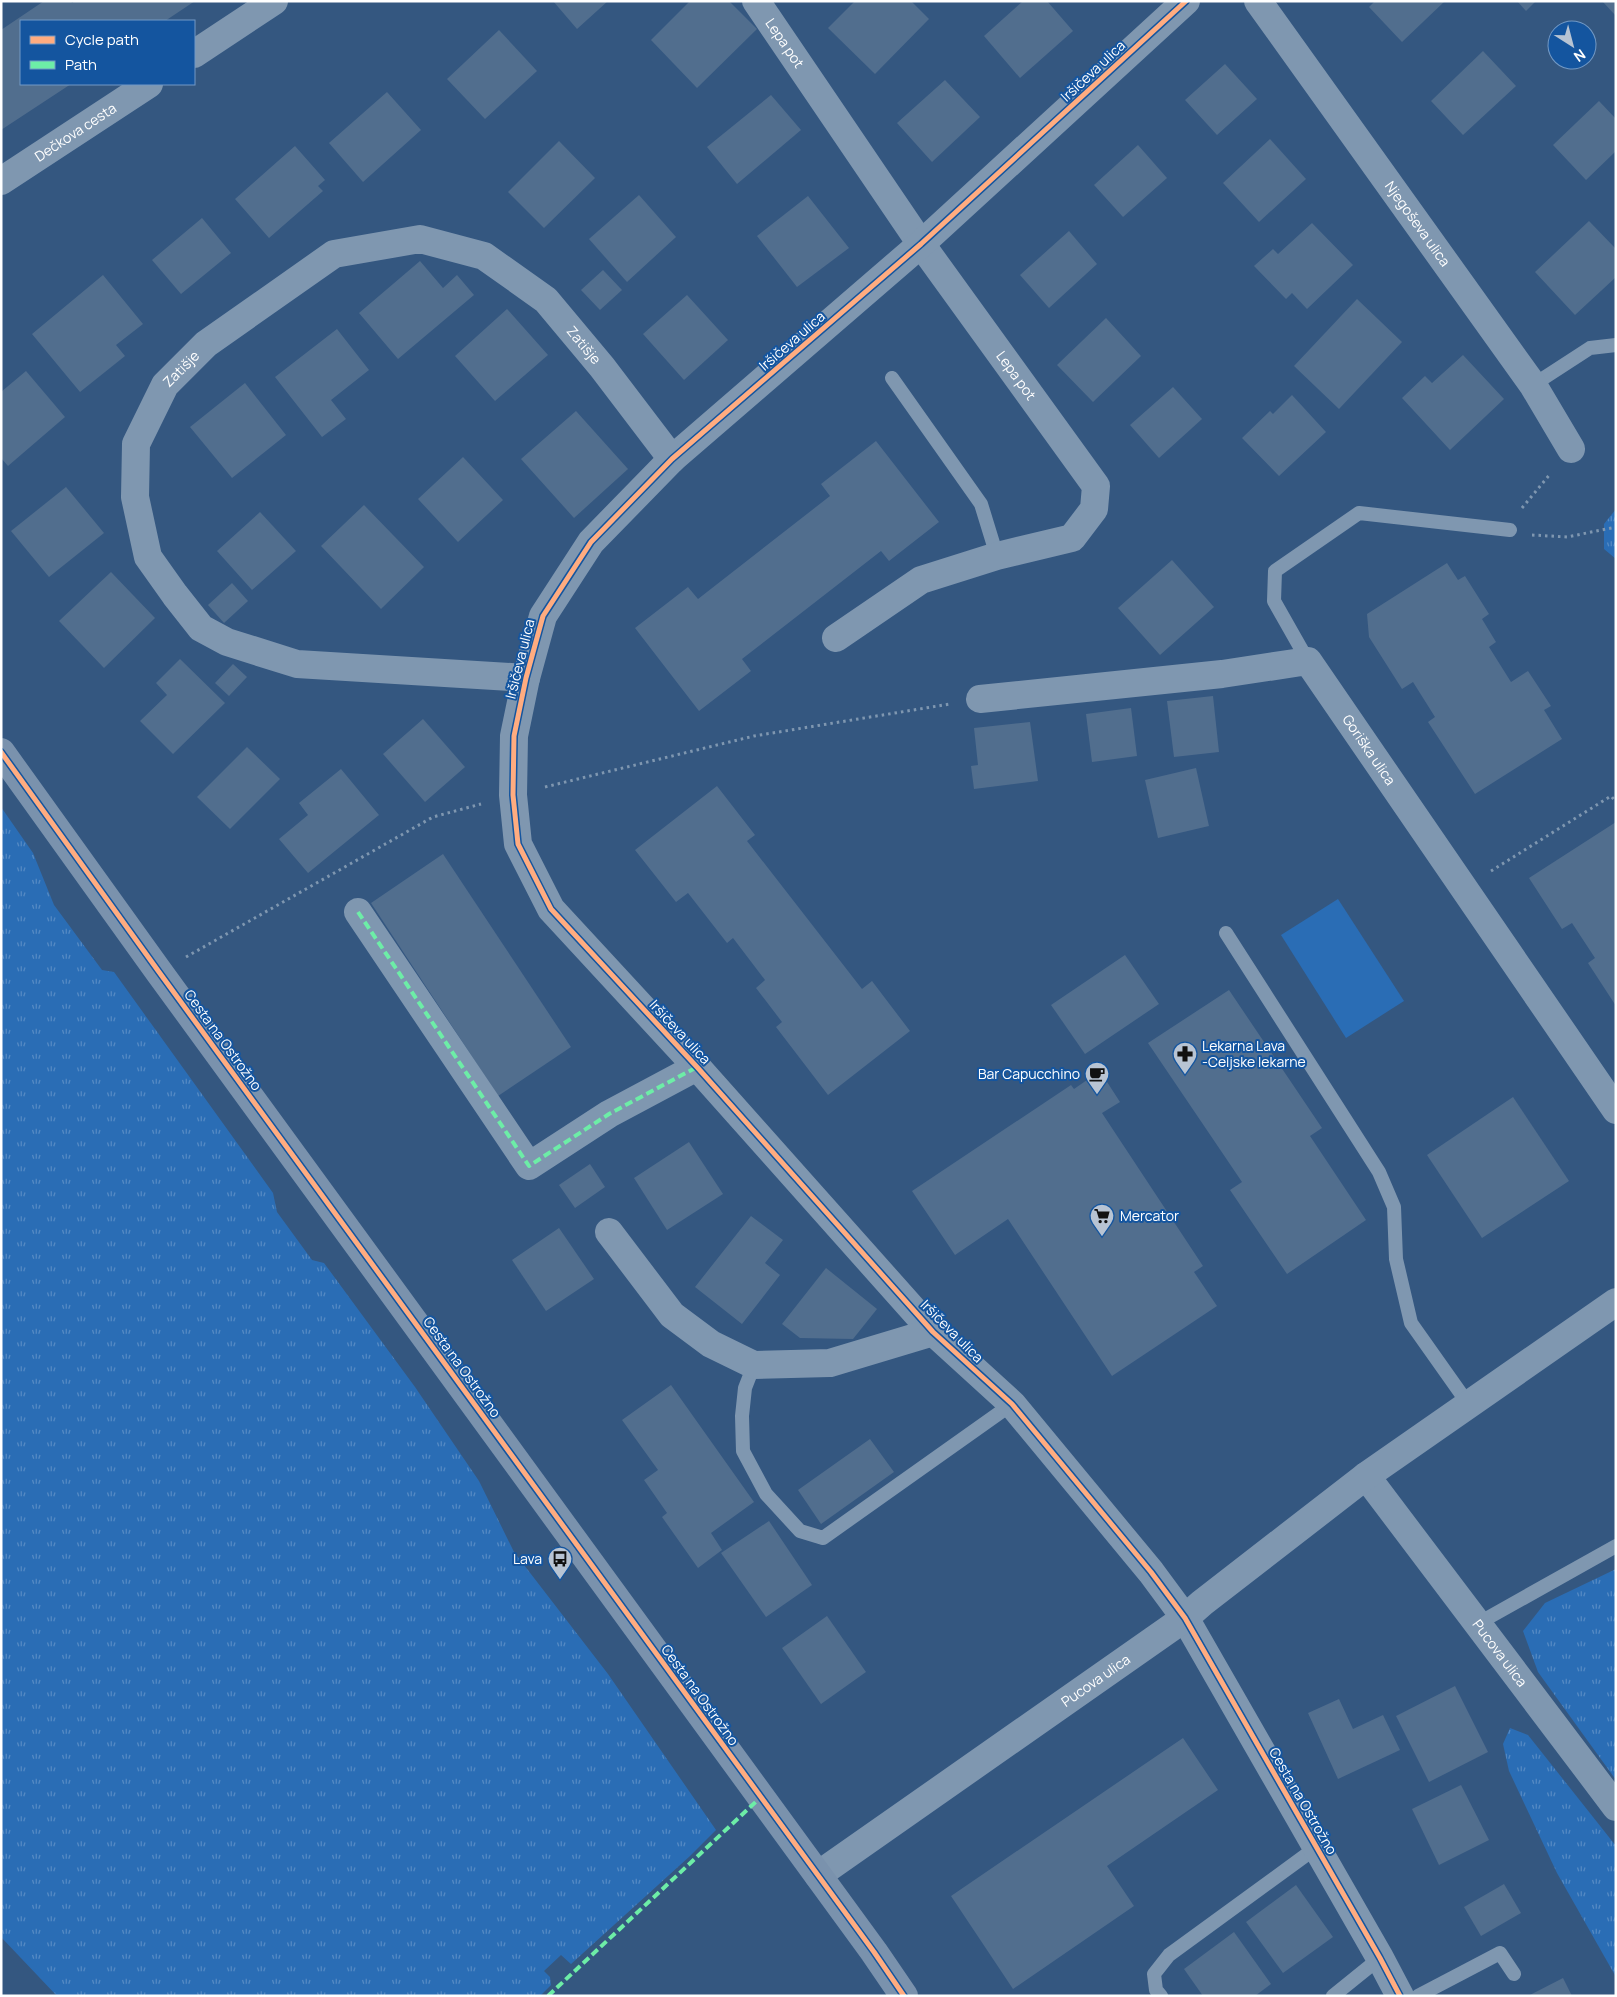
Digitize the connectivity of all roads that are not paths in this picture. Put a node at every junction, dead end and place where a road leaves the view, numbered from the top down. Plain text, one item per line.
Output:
1 (274, 1) edge
2 (756, 1) edge
3 (1186, 1) edge
4 (1258, 1) edge
5 (195, 53) edge
6 (147, 85) edge
7 (1, 181) edge
8 (921, 244) junction
9 (1616, 345) edge
10 (892, 378) dead end
11 (1532, 385) junction
12 (1571, 449) road end
13 (672, 459) junction
14 (1510, 530) road end
15 (997, 556) junction
16 (836, 638) dead end
17 (1308, 660) junction
18 (526, 678) junction
19 (980, 699) road end
20 (1, 752) edge
21 (358, 912) dead end
22 (1226, 934) dead end
23 (698, 1066) junction
24 (1616, 1110) edge
25 (609, 1232) dead end
26 (1616, 1302) edge
27 (933, 1332) junction
28 (754, 1365) junction
29 (1012, 1404) junction
30 (1469, 1404) junction
31 (1366, 1476) junction
32 (1616, 1546) edge
33 (1186, 1618) junction
34 (1477, 1624) junction
35 (1616, 1807) edge
36 (1317, 1847) junction
37 (818, 1875) junction
38 (1380, 1958) junction
39 (1514, 1974) dead end
40 (904, 1996) edge
41 (1161, 1996) edge
42 (1333, 1996) edge
43 (1400, 1996) edge
44 (1418, 1996) edge

1 - 5 street
2 - 8 street, Lepa pot
3 - 8 street, Iršičeva ulica
4 - 11 street, Njegoševa ulica
6 - 7 street, Dečkova cesta
8 - 13 street, Iršičeva ulica
8 - 15 street, Lepa pot
9 - 11 lane
10 - 15 lane
11 - 12 street, Njegoševa ulica
13 - 18 street, Iršičeva ulica
13 - 18 street, Zatišje
14 - 17 lane
15 - 16 street, Lepa pot
17 - 19 street
17 - 24 street, Goriška ulica
18 - 23 street, Iršičeva ulica
20 - 37 street, Cesta na Ostrožno
21 - 23 street
22 - 30 lane
23 - 27 street, Iršičeva ulica
25 - 28 street, Iršičeva ulica
26 - 30 street, Pucova ulica
27 - 28 street, Iršičeva ulica
27 - 29 street, Iršičeva ulica
28 - 29 lane
29 - 33 street, Iršičeva ulica
30 - 31 street, Pucova ulica
31 - 33 street, Pucova ulica
31 - 34 street, Pucova ulica
32 - 34 lane
33 - 36 street, Cesta na Ostrožno
33 - 37 street, Pucova ulica
34 - 35 street, Pucova ulica
36 - 38 street, Cesta na Ostrožno
36 - 41 lane
37 - 40 street, Cesta na Ostrožno
38 - 42 lane
38 - 43 street, Cesta na Ostrožno
39 - 44 lane

